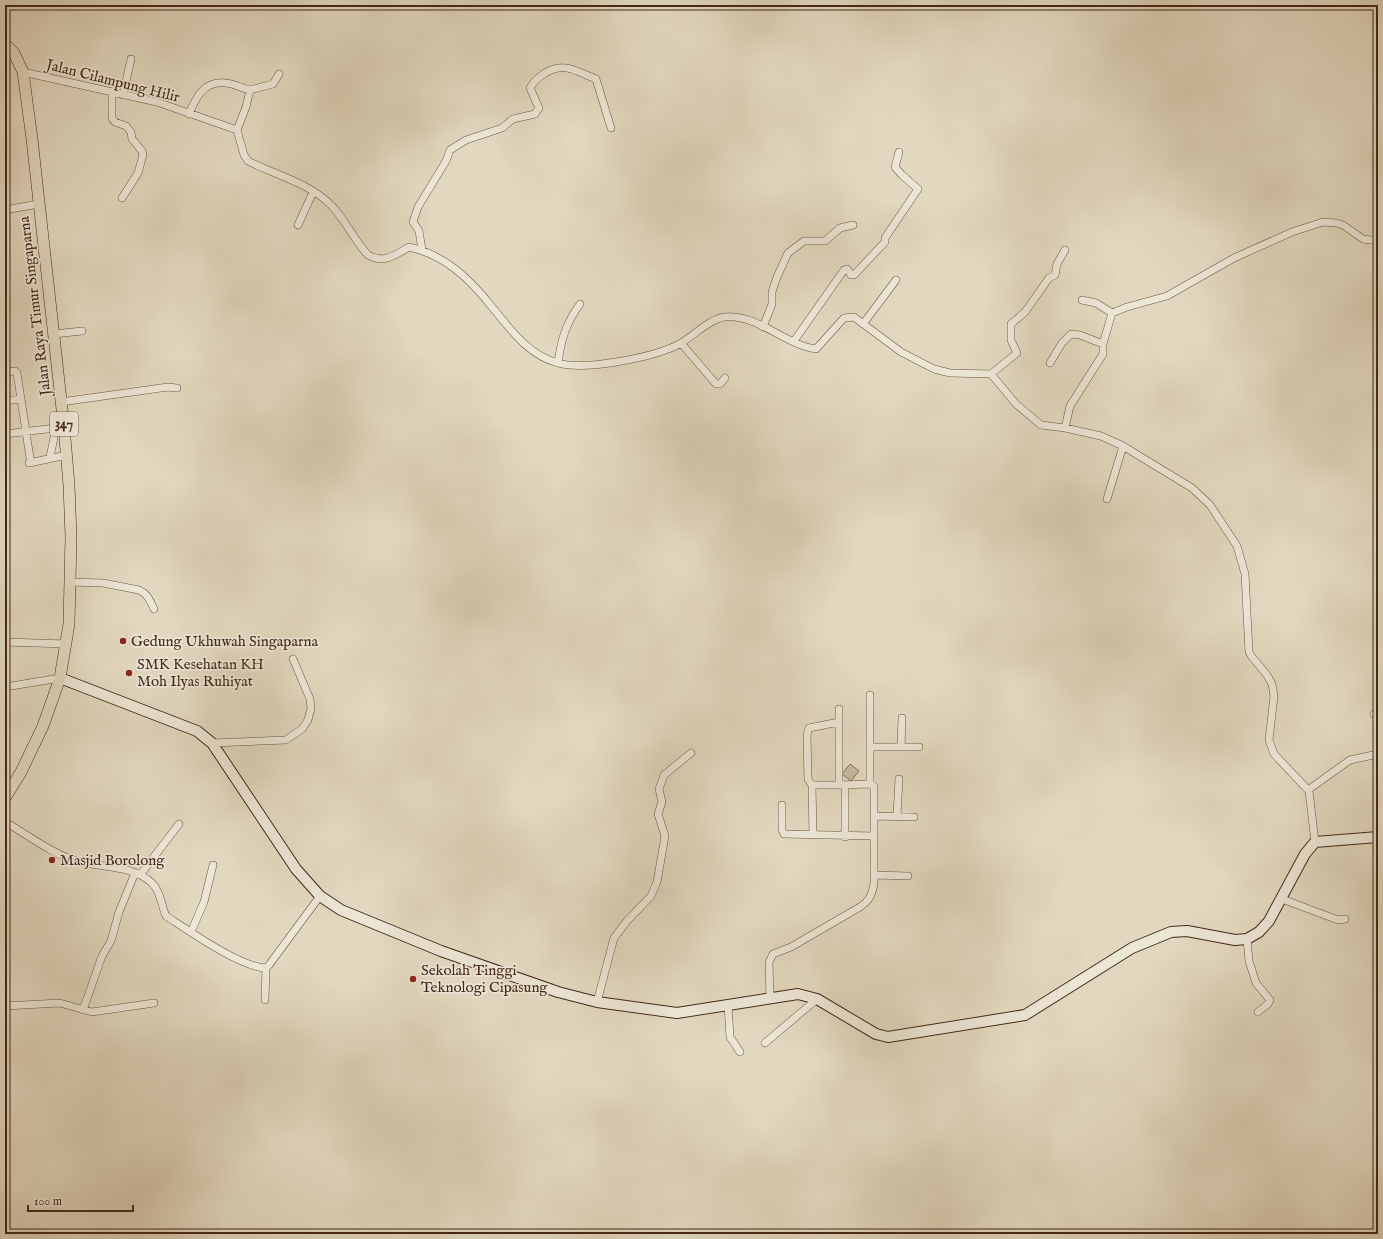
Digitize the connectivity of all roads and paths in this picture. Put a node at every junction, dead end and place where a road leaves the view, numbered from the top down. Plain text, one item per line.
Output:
1 (5, 44) edge
2 (131, 59) dead end
3 (23, 72) junction
4 (279, 74) dead end
5 (250, 90) junction
6 (112, 93) junction
7 (123, 95) junction
8 (189, 114) junction
9 (611, 128) dead end
10 (237, 130) junction
11 (899, 152) dead end
12 (313, 192) junction
13 (122, 198) dead end
14 (38, 204) junction
15 (5, 210) edge
16 (853, 224) dead end
17 (298, 225) dead end
18 (1378, 241) edge
19 (422, 250) junction
20 (1065, 250) dead end
21 (896, 280) dead end
22 (1082, 300) dead end
23 (580, 304) dead end
24 (1112, 313) junction
25 (863, 324) junction
26 (763, 326) junction
27 (82, 331) dead end
28 (54, 334) junction
29 (794, 341) junction
30 (681, 343) junction
31 (1103, 344) junction
32 (558, 363) junction
33 (1050, 363) dead end
34 (5, 372) edge
35 (991, 374) junction
36 (725, 378) dead end
37 (177, 388) dead end
38 (21, 399) junction
39 (5, 401) edge
40 (61, 402) junction
41 (60, 428) junction
42 (1065, 428) junction
43 (26, 432) junction
44 (5, 434) edge
45 (1123, 446) junction
46 (66, 455) junction
47 (50, 457) junction
48 (1107, 499) dead end
49 (70, 582) junction
50 (154, 609) dead end
51 (5, 642) edge
52 (66, 644) junction
53 (293, 659) dead end
54 (60, 678) junction
55 (5, 687) edge
56 (870, 696) dead end
57 (839, 709) dead end
58 (902, 718) dead end
59 (839, 722) junction
60 (212, 743) junction
61 (870, 747) junction
62 (901, 747) junction
63 (919, 748) dead end
64 (691, 753) dead end
65 (1378, 754) edge
66 (899, 779) dead end
67 (870, 784) junction
68 (812, 785) junction
69 (842, 786) junction
70 (1308, 790) junction
71 (5, 798) edge
72 (782, 805) dead end
73 (874, 816) junction
74 (897, 816) junction
75 (914, 817) dead end
76 (5, 822) edge
77 (179, 824) dead end
78 (813, 835) junction
79 (874, 836) junction
80 (845, 837) junction
81 (1378, 837) edge
82 (1315, 842) junction
83 (213, 865) dead end
84 (137, 874) junction
85 (874, 875) junction
86 (908, 876) dead end
87 (320, 896) junction
88 (1282, 899) junction
89 (1345, 919) dead end
90 (191, 932) junction
91 (1247, 939) junction
92 (266, 968) junction
93 (770, 999) junction
94 (817, 999) junction
95 (265, 1000) dead end
96 (597, 1002) junction
97 (154, 1003) dead end
98 (728, 1004) junction
99 (5, 1006) edge
100 (83, 1010) junction
101 (1258, 1012) dead end
102 (765, 1043) dead end
103 (740, 1052) dead end

1 - 3 main road, Jalan Raya Timur Singaparna / 347
2 - 7 street
3 - 6 street, Jalan Cilampung Hilir
3 - 14 main road, Jalan Raya Timur Singaparna / 347
4 - 5 street
5 - 8 street
5 - 10 street
6 - 7 street, Jalan Cilampung Hilir
6 - 13 street
7 - 8 street, Jalan Cilampung Hilir
8 - 10 street, Jalan Cilampung Hilir
9 - 19 street
10 - 12 street
11 - 29 street
12 - 17 street
12 - 19 street
14 - 15 street
14 - 28 main road, Jalan Raya Timur Singaparna / 347
16 - 26 street
18 - 24 street
19 - 32 street
20 - 35 street
21 - 25 street
22 - 24 street
23 - 32 street
24 - 31 street
25 - 29 street
25 - 35 street
26 - 29 street
26 - 30 street
27 - 28 street
28 - 40 main road, Jalan Raya Timur Singaparna / 347
30 - 32 street
30 - 36 street
31 - 33 street
31 - 42 street
34 - 38 street
35 - 42 street
37 - 40 street
38 - 39 street
38 - 43 street
40 - 41 main road, Jalan Raya Timur Singaparna / 347
41 - 43 street
41 - 46 main road, Jalan Raya Timur Singaparna / 347
41 - 47 street
42 - 45 street
43 - 44 street
43 - 47 street
45 - 48 street
45 - 70 street
46 - 47 street
46 - 49 main road, Jalan Raya Timur Singaparna / 347
49 - 50 street
49 - 52 main road, Jalan Raya Timur Singaparna / 347
51 - 52 street
52 - 54 main road, Jalan Raya Timur Singaparna / 347
53 - 60 street
54 - 55 street
54 - 60 main road
54 - 71 main road, Jalan Raya Timur Singaparna / 347
56 - 61 street
57 - 59 street
58 - 62 street
59 - 68 street
59 - 69 street
60 - 87 main road
61 - 62 street
61 - 67 street
62 - 63 street
64 - 96 street
65 - 70 street
66 - 74 street
67 - 69 street
67 - 73 street
68 - 69 street
68 - 78 street
69 - 80 street
70 - 82 street
72 - 78 street
73 - 74 street
73 - 79 street
74 - 75 street
76 - 84 street
77 - 84 street
78 - 80 street
79 - 80 street
79 - 85 street
81 - 82 main road
82 - 88 main road
83 - 90 street
84 - 90 street
84 - 100 street
85 - 86 street
85 - 93 street
87 - 92 street
87 - 96 main road
88 - 89 street
88 - 91 main road
90 - 92 street
91 - 94 main road
91 - 101 street
92 - 95 street
93 - 94 main road
93 - 98 main road
94 - 102 street
96 - 98 main road
97 - 100 street
98 - 103 street
99 - 100 street

